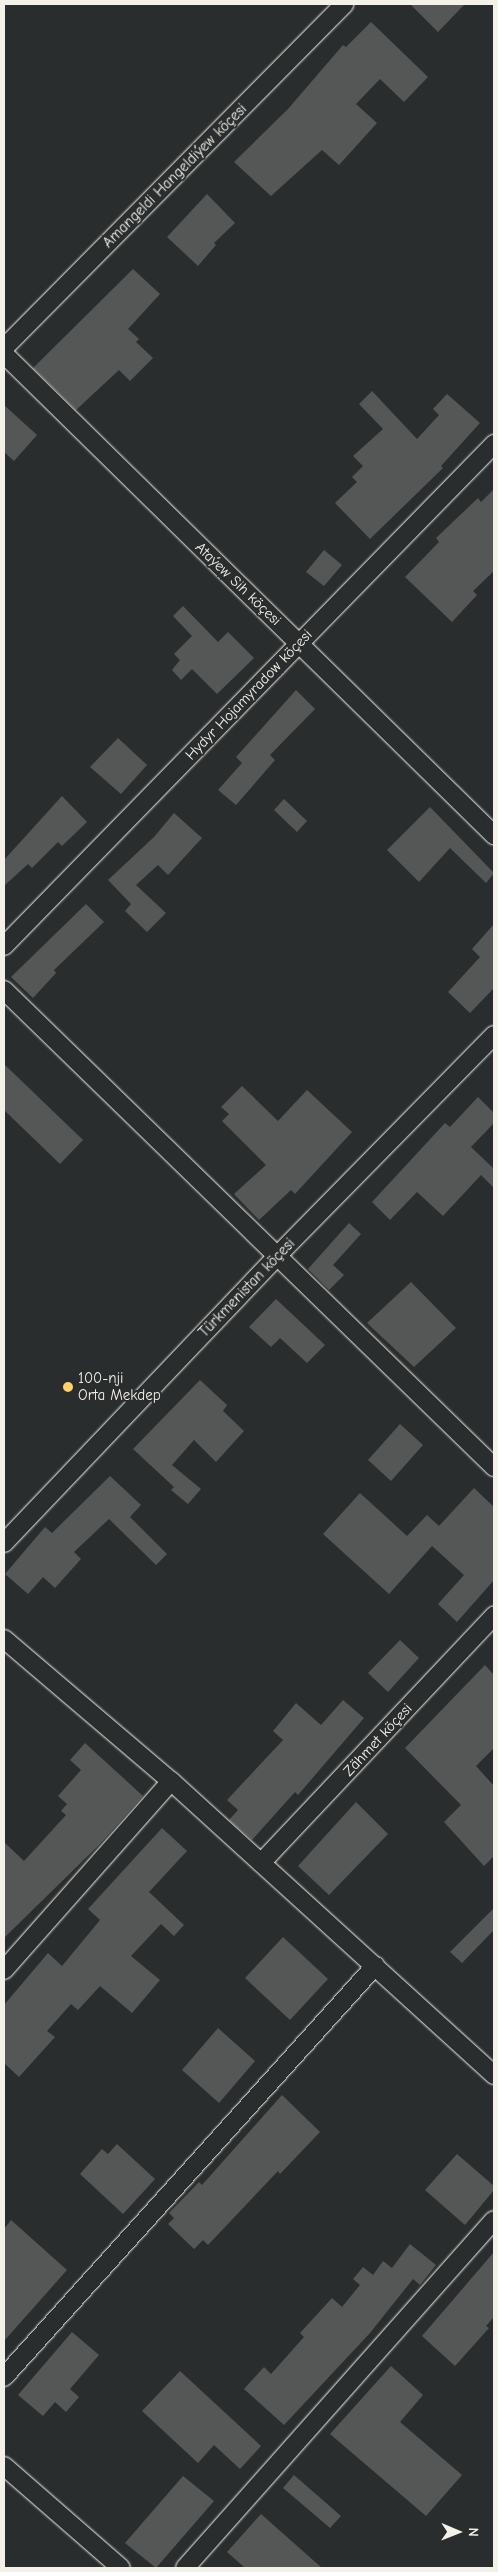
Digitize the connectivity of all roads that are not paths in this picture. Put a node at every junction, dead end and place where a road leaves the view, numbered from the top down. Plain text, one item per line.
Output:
1 (346, 4) edge
2 (4, 348) edge
3 (4, 354) edge
4 (494, 444) edge
5 (299, 643) junction
6 (494, 835) edge
7 (4, 946) edge
8 (4, 990) edge
9 (494, 1036) edge
10 (277, 1256) junction
11 (494, 1467) edge
12 (4, 1543) edge
13 (494, 1616) edge
14 (4, 1639) edge
15 (171, 1781) junction
16 (261, 1863) junction
17 (374, 1966) junction
18 (4, 1970) edge
19 (494, 2075) edge
20 (494, 2220) edge
21 (4, 2377) edge
22 (4, 2466) edge
23 (121, 2568) edge
24 (185, 2568) edge

1 - 2 street, Amangeldi Hangeldiýew köçesi
3 - 5 street, Ataýew Sih köçesi
4 - 5 street, Hydyr Hojamyradow köçesi
5 - 6 street, Ataýew Sih köçesi
5 - 7 street, Hydyr Hojamyradow köçesi
8 - 10 street
9 - 10 street, Türkmenistan köçesi
10 - 11 street
10 - 12 street, Türkmenistan köçesi
13 - 16 street, Zähmet köçesi
14 - 15 street
15 - 16 street
15 - 18 street
16 - 17 street
17 - 19 street
17 - 21 street
20 - 24 street
22 - 23 street

